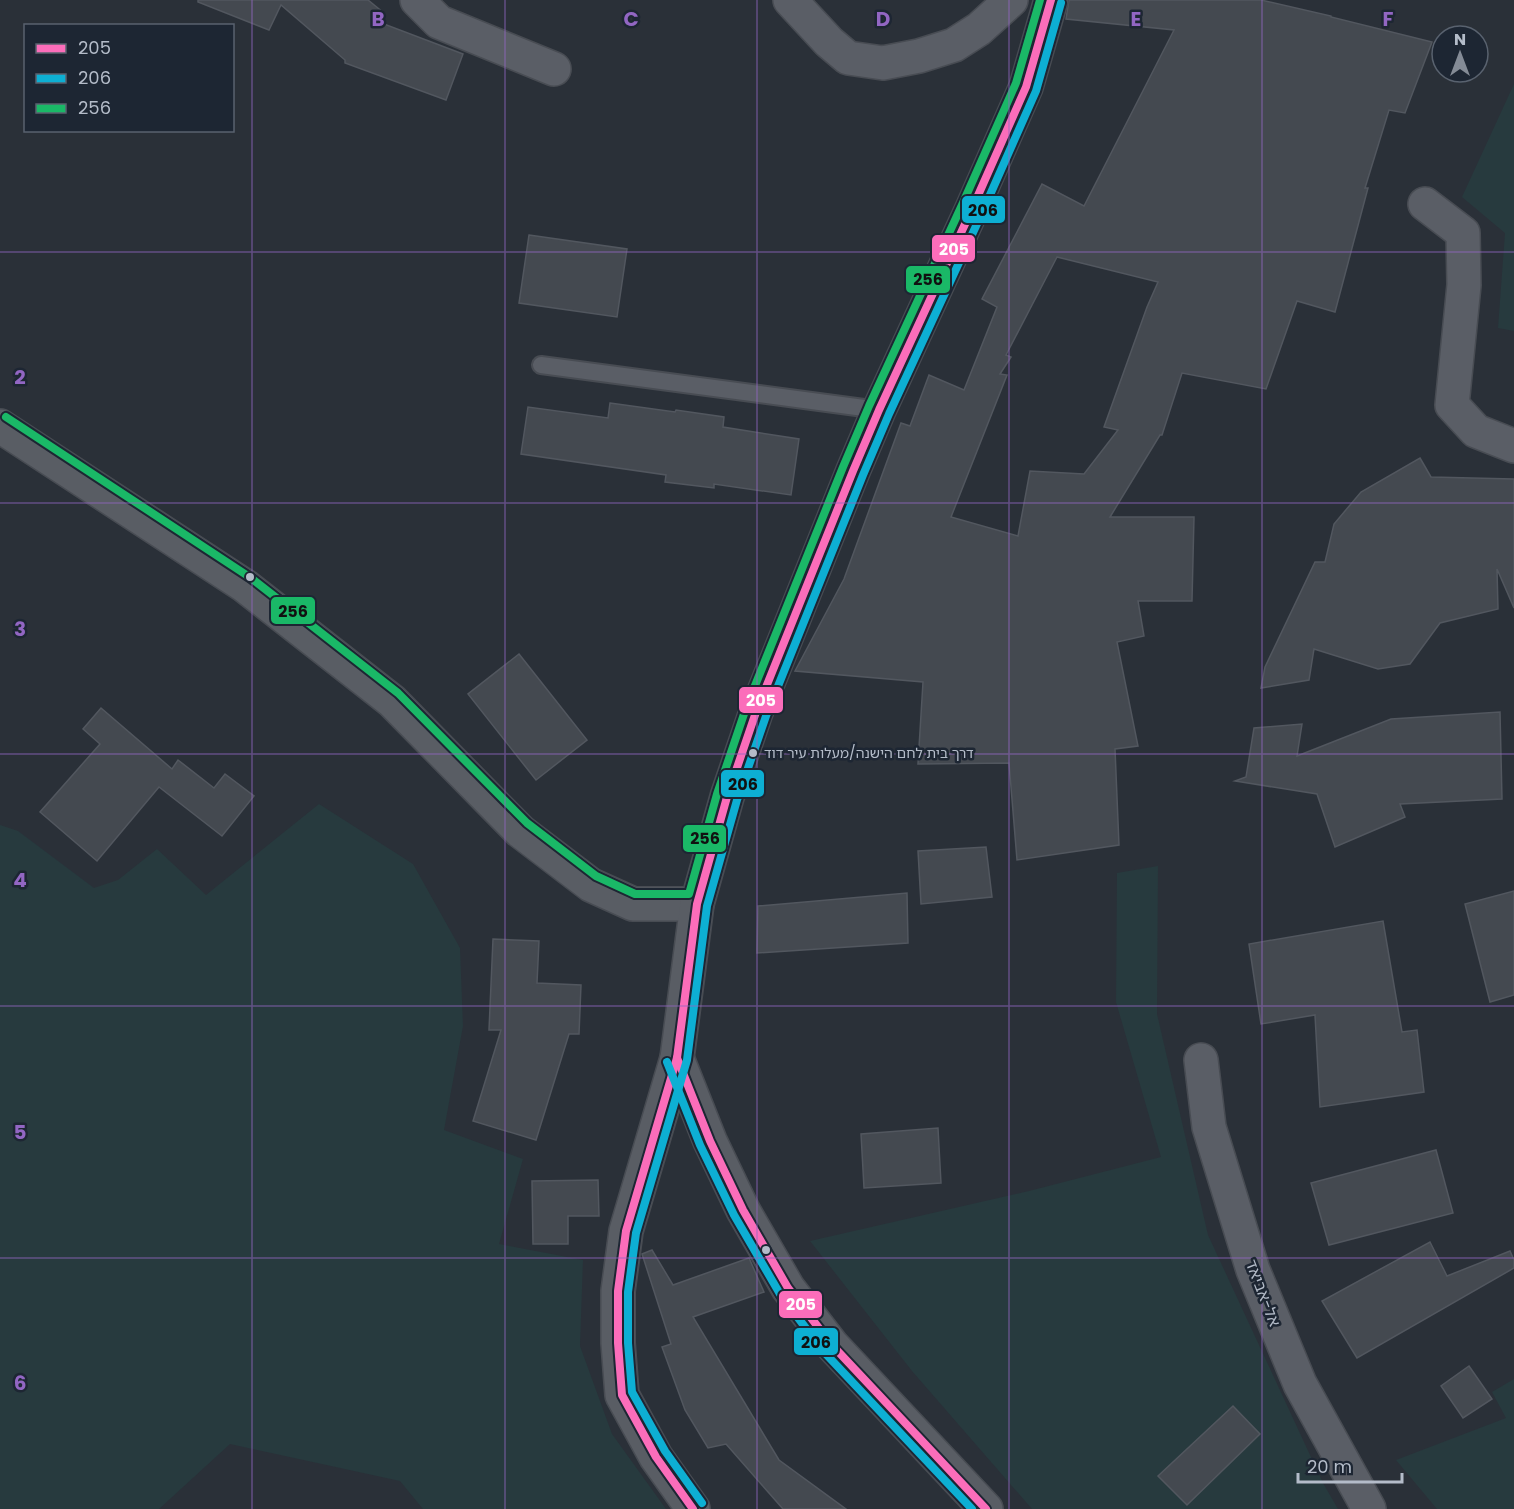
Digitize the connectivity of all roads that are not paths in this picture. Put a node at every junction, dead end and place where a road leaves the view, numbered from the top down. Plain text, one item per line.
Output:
1 (417, 0) edge
2 (790, 0) edge
3 (1011, 0) edge
4 (1051, 0) edge
5 (554, 69) dead end
6 (1425, 204) dead end
7 (541, 365) dead end
8 (879, 410) junction
9 (0, 426) edge
10 (1514, 446) edge
11 (698, 904) junction
12 (677, 1058) junction
13 (1201, 1060) dead end
14 (693, 1509) edge
15 (986, 1509) edge
16 (1369, 1509) edge

1 - 5 street
2 - 3 street
4 - 8 street
6 - 10 street
7 - 8 lane
8 - 11 street
9 - 11 street
11 - 12 street
12 - 14 street
12 - 15 street
13 - 16 street, אל-אביאד

